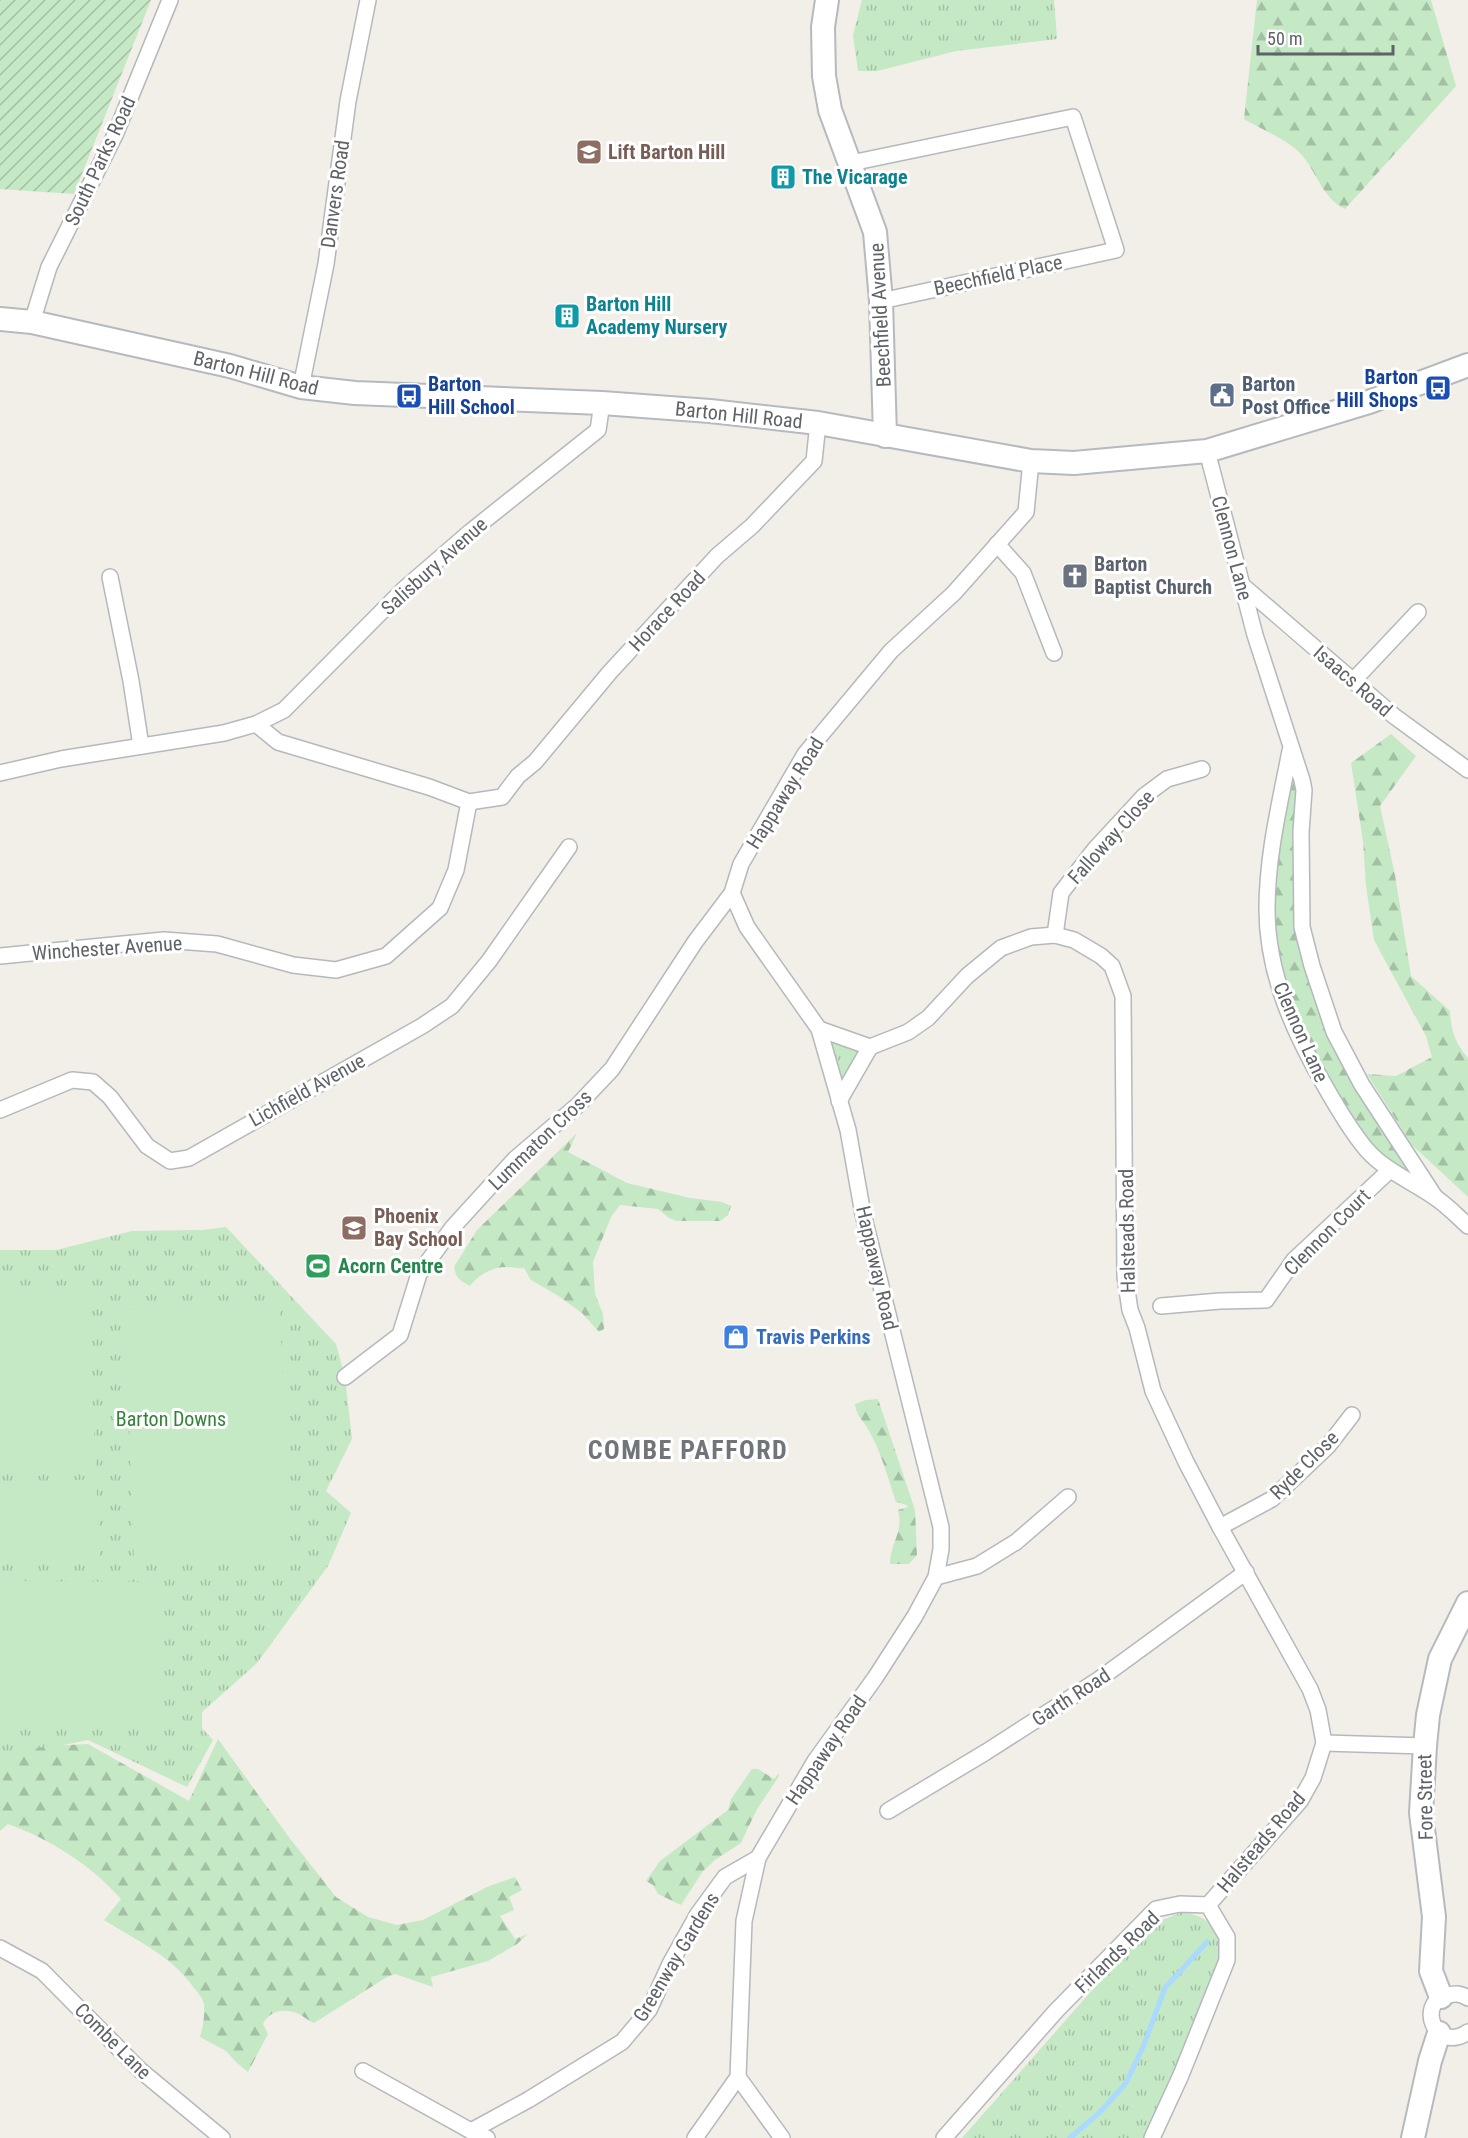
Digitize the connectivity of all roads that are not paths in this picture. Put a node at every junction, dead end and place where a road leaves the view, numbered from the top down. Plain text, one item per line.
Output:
1 (170, 0) edge
2 (368, 0) edge
3 (827, 0) edge
4 (851, 163) junction
5 (882, 301) junction
6 (0, 319) edge
7 (32, 322) junction
8 (1468, 365) edge
9 (301, 387) junction
10 (602, 403) junction
11 (818, 423) junction
12 (885, 436) junction
13 (1207, 451) junction
14 (1031, 461) junction
15 (997, 544) junction
16 (110, 577) dead end
17 (1243, 586) junction
18 (1418, 612) dead end
19 (1054, 653) dead end
20 (1353, 681) junction
21 (256, 724) junction
22 (141, 746) junction
23 (1291, 749) junction
24 (1202, 770) dead end
25 (1468, 770) edge
26 (0, 773) edge
27 (469, 802) junction
28 (569, 847) dead end
29 (732, 893) junction
30 (1055, 935) junction
31 (0, 956) edge
32 (819, 1029) junction
33 (870, 1047) junction
34 (839, 1101) junction
35 (0, 1110) edge
36 (1390, 1170) junction
37 (1435, 1197) junction
38 (1468, 1226) edge
39 (1161, 1306) dead end
40 (345, 1377) dead end
41 (1352, 1415) dead end
42 (1068, 1497) dead end
43 (1220, 1527) junction
44 (1246, 1572) junction
45 (936, 1577) junction
46 (1468, 1602) edge
47 (1324, 1743) junction
48 (1425, 1746) junction
49 (888, 1811) dead end
50 (758, 1858) junction
51 (1208, 1905) junction
52 (0, 1948) edge
53 (1441, 1997) junction
54 (1468, 1998) edge
55 (1468, 2032) edge
56 (1439, 2033) junction
57 (363, 2071) dead end
58 (738, 2077) junction
59 (471, 2131) junction
60 (222, 2138) edge
61 (488, 2138) edge
62 (695, 2138) edge
63 (782, 2138) edge
64 (944, 2138) edge
65 (1152, 2138) edge
66 (1413, 2138) edge

1 - 7 street, South Parks Road
2 - 9 street, Danvers Road
3 - 4 street, Beechfield Avenue
4 - 5 street, Beechfield Avenue
4 - 5 street, Beechfield Place
5 - 12 street, Beechfield Avenue
6 - 7 street, Barton Hill Road
7 - 9 street, Barton Hill Road
8 - 13 street, Barton Hill Road
9 - 10 street, Barton Hill Road
10 - 11 street, Barton Hill Road
10 - 21 street, Salisbury Avenue
11 - 12 street, Barton Hill Road
11 - 27 street, Horace Road
12 - 14 street, Barton Hill Road
13 - 14 street, Barton Hill Road
13 - 17 street, Clennon Lane
14 - 15 street, Happaway Road
15 - 19 street
15 - 29 street, Happaway Road
16 - 22 street
17 - 20 street, Isaacs Road
17 - 23 street, Clennon Lane
18 - 20 street
20 - 25 street, Isaacs Road
21 - 22 street, Salisbury Avenue
21 - 27 street
22 - 26 street, Salisbury Avenue
23 - 36 street, Clennon Lane
23 - 37 street, Clennon Lane
24 - 30 street, Falloway Close
27 - 31 street, Winchester Avenue
28 - 35 street, Lichfield Avenue
29 - 32 street, Happaway Road
29 - 40 street, Lummaton Cross
30 - 33 street, Halsteads Road
30 - 43 street, Halsteads Road
32 - 33 street
32 - 34 street, Happaway Road
33 - 34 street
34 - 45 street, Happaway Road
36 - 37 street, Clennon Lane
36 - 39 street, Clennon Court
37 - 38 street, Clennon Lane
41 - 43 street, Ryde Close
42 - 45 street
43 - 44 street, Halsteads Road
44 - 47 street, Halsteads Road
44 - 49 street, Garth Road
45 - 50 street, Happaway Road
46 - 48 street, Fore Street
47 - 48 street
47 - 51 street, Halsteads Road
48 - 53 street, Fore Street
50 - 58 street, Happaway Road
50 - 59 street, Greenway Gardens
51 - 64 street, Firlands Road
51 - 65 street
52 - 60 street, Combe Lane
53 - 54 street
53 - 56 street
55 - 56 street
56 - 66 street
57 - 59 street
58 - 62 street
58 - 63 street
59 - 61 street

